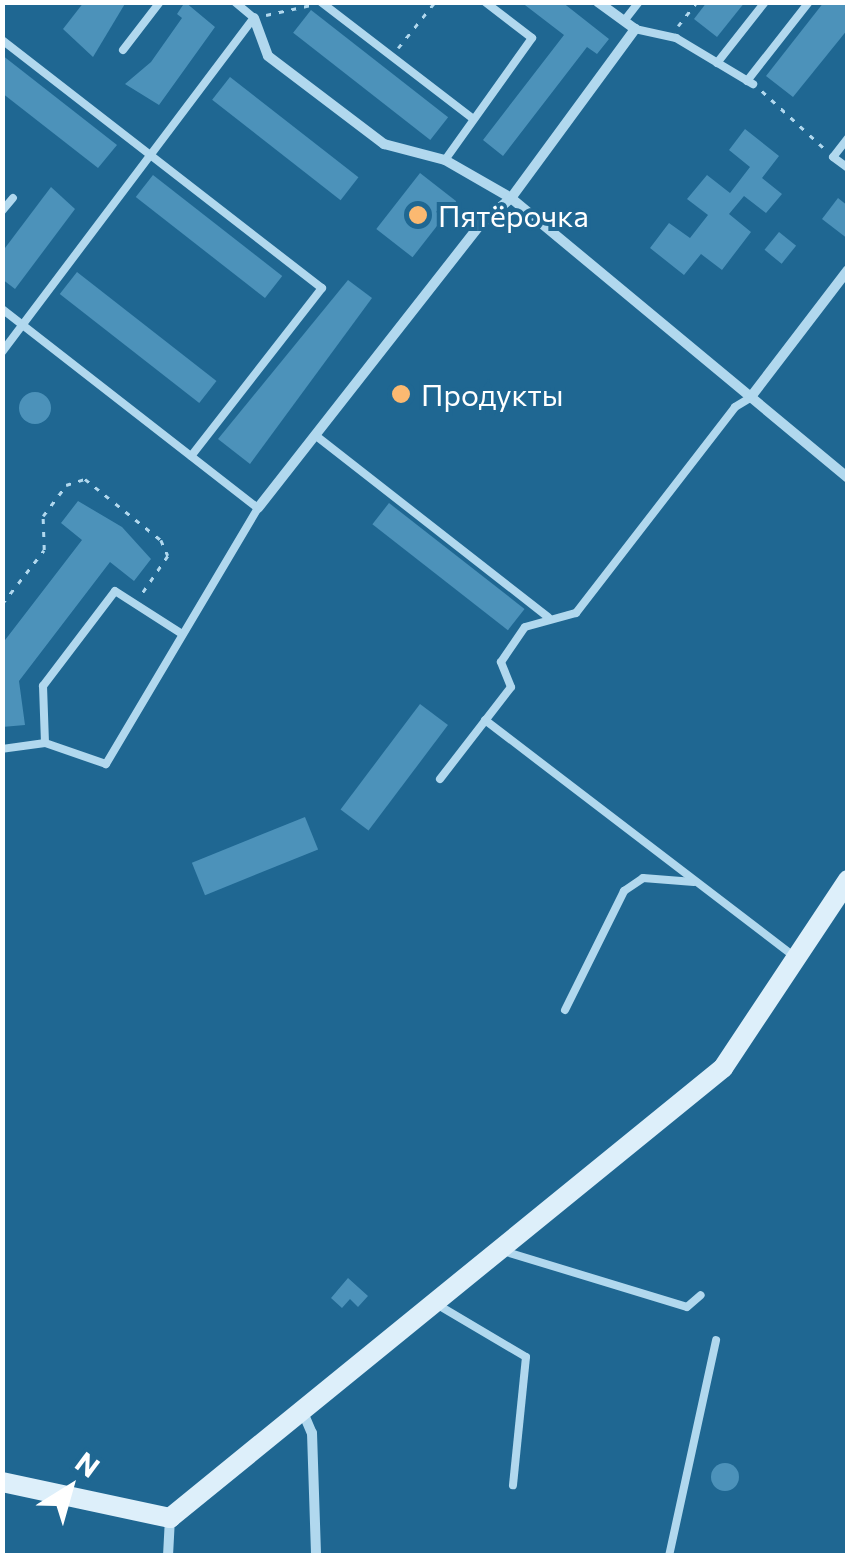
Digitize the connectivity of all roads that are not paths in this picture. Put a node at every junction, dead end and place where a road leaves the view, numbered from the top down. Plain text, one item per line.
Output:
1 (160, 2) edge
2 (235, 2) edge
3 (321, 2) edge
4 (485, 2) edge
5 (598, 2) edge
6 (639, 2) edge
7 (765, 2) edge
8 (809, 2) edge
9 (254, 18) junction
10 (630, 25) junction
11 (2, 40) edge
12 (123, 50) dead end
13 (718, 63) junction
14 (471, 118) junction
15 (848, 138) edge
16 (151, 155) junction
17 (445, 160) junction
18 (848, 168) edge
19 (13, 198) dead end
20 (510, 198) junction
21 (2, 211) edge
22 (848, 270) edge
23 (2, 309) edge
24 (23, 325) junction
25 (2, 352) edge
26 (750, 398) junction
27 (315, 435) junction
28 (191, 456) junction
29 (848, 478) edge
30 (258, 508) junction
31 (548, 617) junction
32 (182, 634) junction
33 (485, 720) junction
34 (45, 743) junction
35 (2, 749) edge
36 (440, 779) dead end
37 (848, 880) edge
38 (698, 883) junction
39 (796, 958) junction
40 (565, 1010) dead end
41 (498, 1250) junction
42 (701, 1295) dead end
43 (434, 1303) junction
44 (716, 1340) dead end
45 (302, 1410) junction
46 (2, 1482) edge
47 (512, 1485) dead end
48 (170, 1518) junction
49 (168, 1556) edge
50 (316, 1556) edge
51 (669, 1556) edge

1 - 12 lane
2 - 9 lane
3 - 14 lane
4 - 14 lane
5 - 10 street
6 - 10 lane
7 - 13 lane
8 - 13 lane
9 - 16 lane
9 - 17 street
10 - 13 lane
10 - 20 street
11 - 16 lane
14 - 17 lane
15 - 18 lane
16 - 24 lane
16 - 28 lane
17 - 20 street
19 - 21 lane
20 - 26 street
20 - 27 street
22 - 26 street
23 - 24 lane
24 - 25 lane
24 - 28 lane
26 - 29 street
26 - 31 lane
27 - 30 street
27 - 31 lane
28 - 30 lane
30 - 32 lane
31 - 33 lane
32 - 34 lane
32 - 34 lane
33 - 36 lane
33 - 38 lane
34 - 35 lane
37 - 39 street
38 - 39 lane
38 - 40 lane
39 - 41 street
41 - 42 lane
41 - 43 street
43 - 45 street
43 - 47 lane
44 - 51 lane
45 - 48 street
45 - 50 street
46 - 48 street
48 - 49 street

